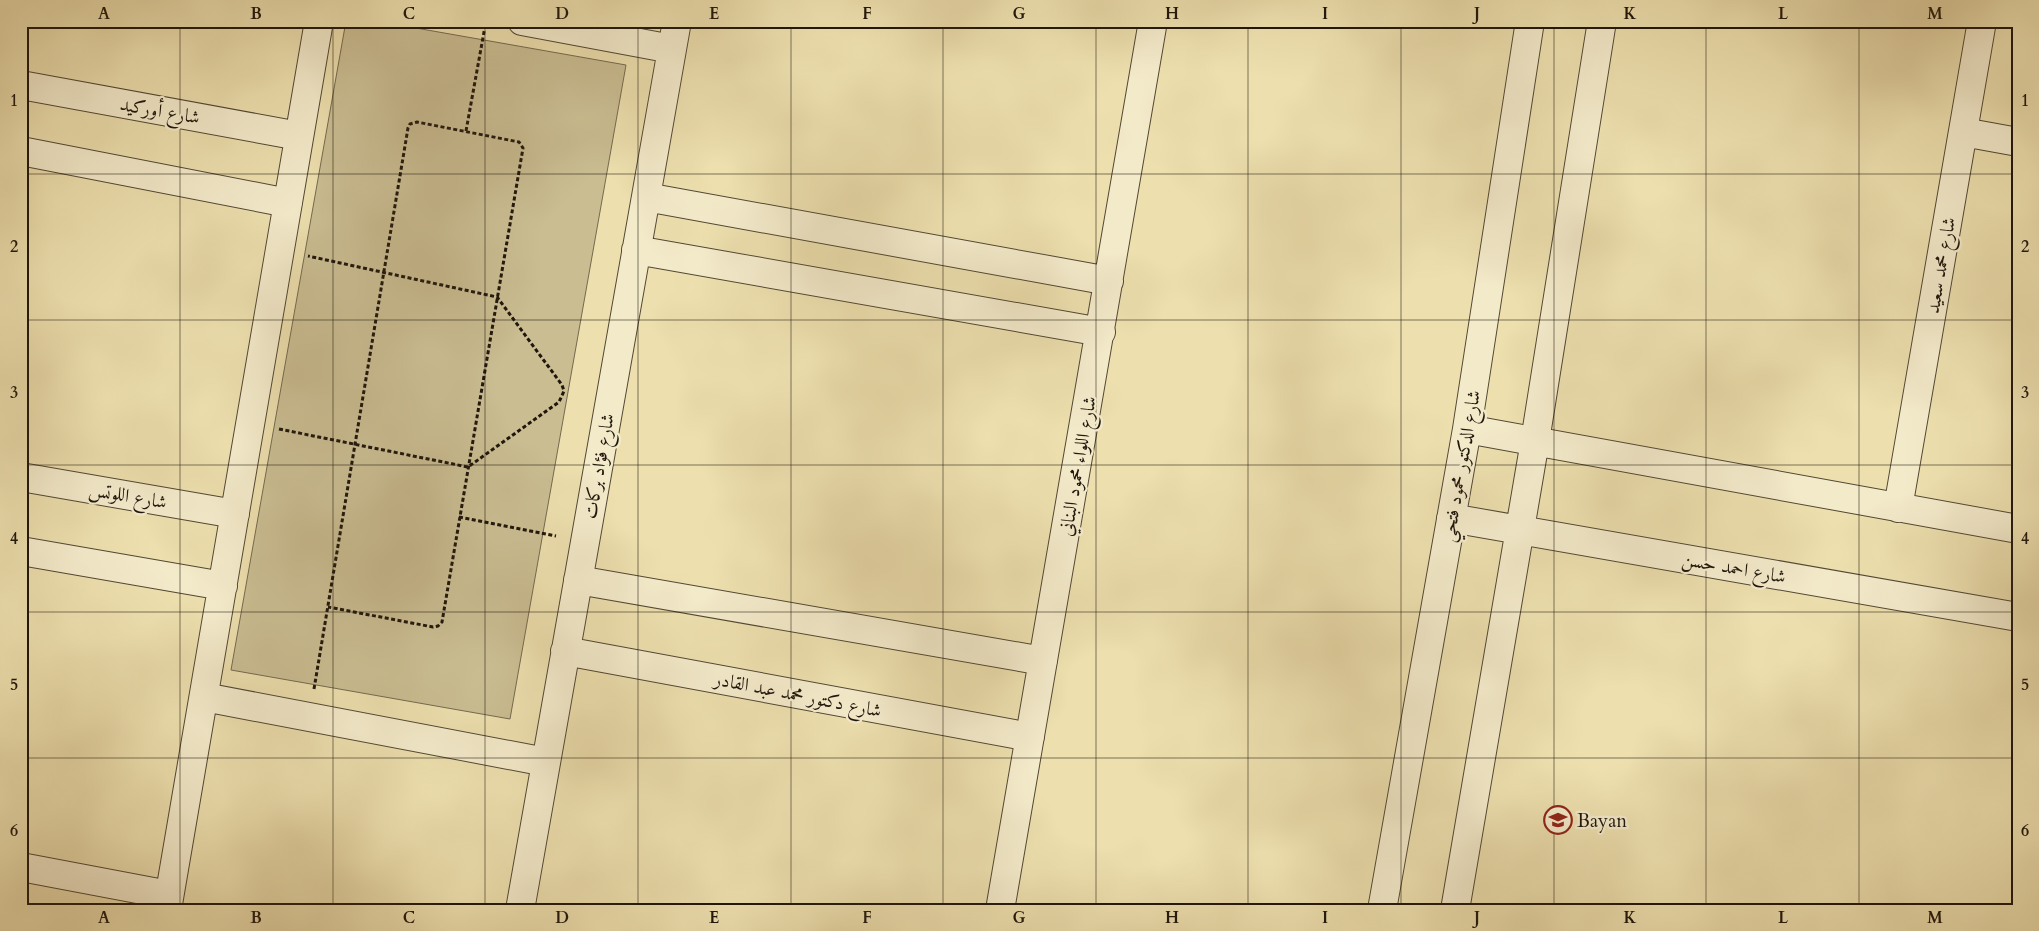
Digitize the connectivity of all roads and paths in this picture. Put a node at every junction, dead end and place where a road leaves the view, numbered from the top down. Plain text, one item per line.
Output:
1 (319, 21) edge
2 (486, 21) edge
3 (522, 21) edge
4 (677, 21) edge
5 (1153, 21) edge
6 (1530, 21) edge
7 (1602, 21) edge
8 (1982, 21) edge
9 (672, 49) junction
10 (21, 85) edge
11 (466, 131) junction
12 (1963, 132) junction
13 (299, 136) junction
14 (2018, 142) edge
15 (21, 150) edge
16 (646, 197) junction
17 (288, 203) junction
18 (280, 250) junction
19 (636, 250) junction
20 (385, 272) junction
21 (1110, 281) junction
22 (497, 297) junction
23 (1101, 332) junction
24 (250, 423) junction
25 (1467, 429) junction
26 (1535, 441) junction
27 (356, 444) junction
28 (468, 467) junction
29 (21, 477) edge
30 (1898, 508) junction
31 (234, 514) junction
32 (459, 517) junction
33 (1451, 518) junction
34 (2018, 529) edge
35 (1519, 530) junction
36 (585, 542) junction
37 (21, 550) edge
38 (578, 580) junction
39 (223, 586) junction
40 (328, 607) junction
41 (2018, 617) edge
42 (565, 651) junction
43 (1043, 661) junction
44 (204, 696) junction
45 (309, 716) junction
46 (1030, 738) junction
47 (546, 762) junction
48 (21, 867) edge
49 (168, 902) edge
50 (520, 910) edge
51 (1000, 910) edge
52 (1382, 910) edge
53 (1455, 910) edge

1 - 13 street
2 - 11 path
3 - 9 street
4 - 9 street, شارع فؤاد بركات
5 - 21 street, شارع اللواء محمود البناني
6 - 25 street, شارع الدكتور محمود فتحي
7 - 26 street
8 - 12 street, شارع محمد سعيد
9 - 16 street, شارع فؤاد بركات
10 - 13 street, شارع أوركيد
11 - 20 path
11 - 22 path
12 - 14 street
12 - 30 street, شارع محمد سعيد
13 - 17 street
15 - 17 street
16 - 19 street, شارع فؤاد بركات
16 - 21 street
17 - 18 street
18 - 20 path
18 - 24 street
19 - 23 street
19 - 36 street, شارع فؤاد بركات
20 - 22 path
20 - 27 path
21 - 23 street, شارع اللواء محمود البناني
22 - 28 path
22 - 28 path
23 - 43 street, شارع اللواء محمود البناني
24 - 27 path
24 - 31 street
25 - 26 street
25 - 33 street, شارع الدكتور محمود فتحي
26 - 30 street
26 - 35 street
27 - 28 path
27 - 40 path
28 - 32 path
29 - 31 street, شارع اللوتس
30 - 34 street
31 - 39 street
32 - 36 path
32 - 40 path
33 - 35 street, شارع احمد حسن
33 - 52 street, شارع الدكتور محمود فتحي
35 - 41 street, شارع احمد حسن
35 - 53 street
36 - 38 street, شارع فؤاد بركات
37 - 39 street
38 - 42 street, شارع فؤاد بركات
38 - 43 street
39 - 44 street
40 - 45 path
42 - 46 street, شارع دكتور محمد عبد القادر
42 - 47 street, شارع فؤاد بركات
43 - 46 street, شارع اللواء محمود البناني
44 - 45 street
44 - 49 street
45 - 47 street
46 - 51 street, شارع اللواء محمود البناني
47 - 50 street, شارع فؤاد بركات
48 - 49 street

